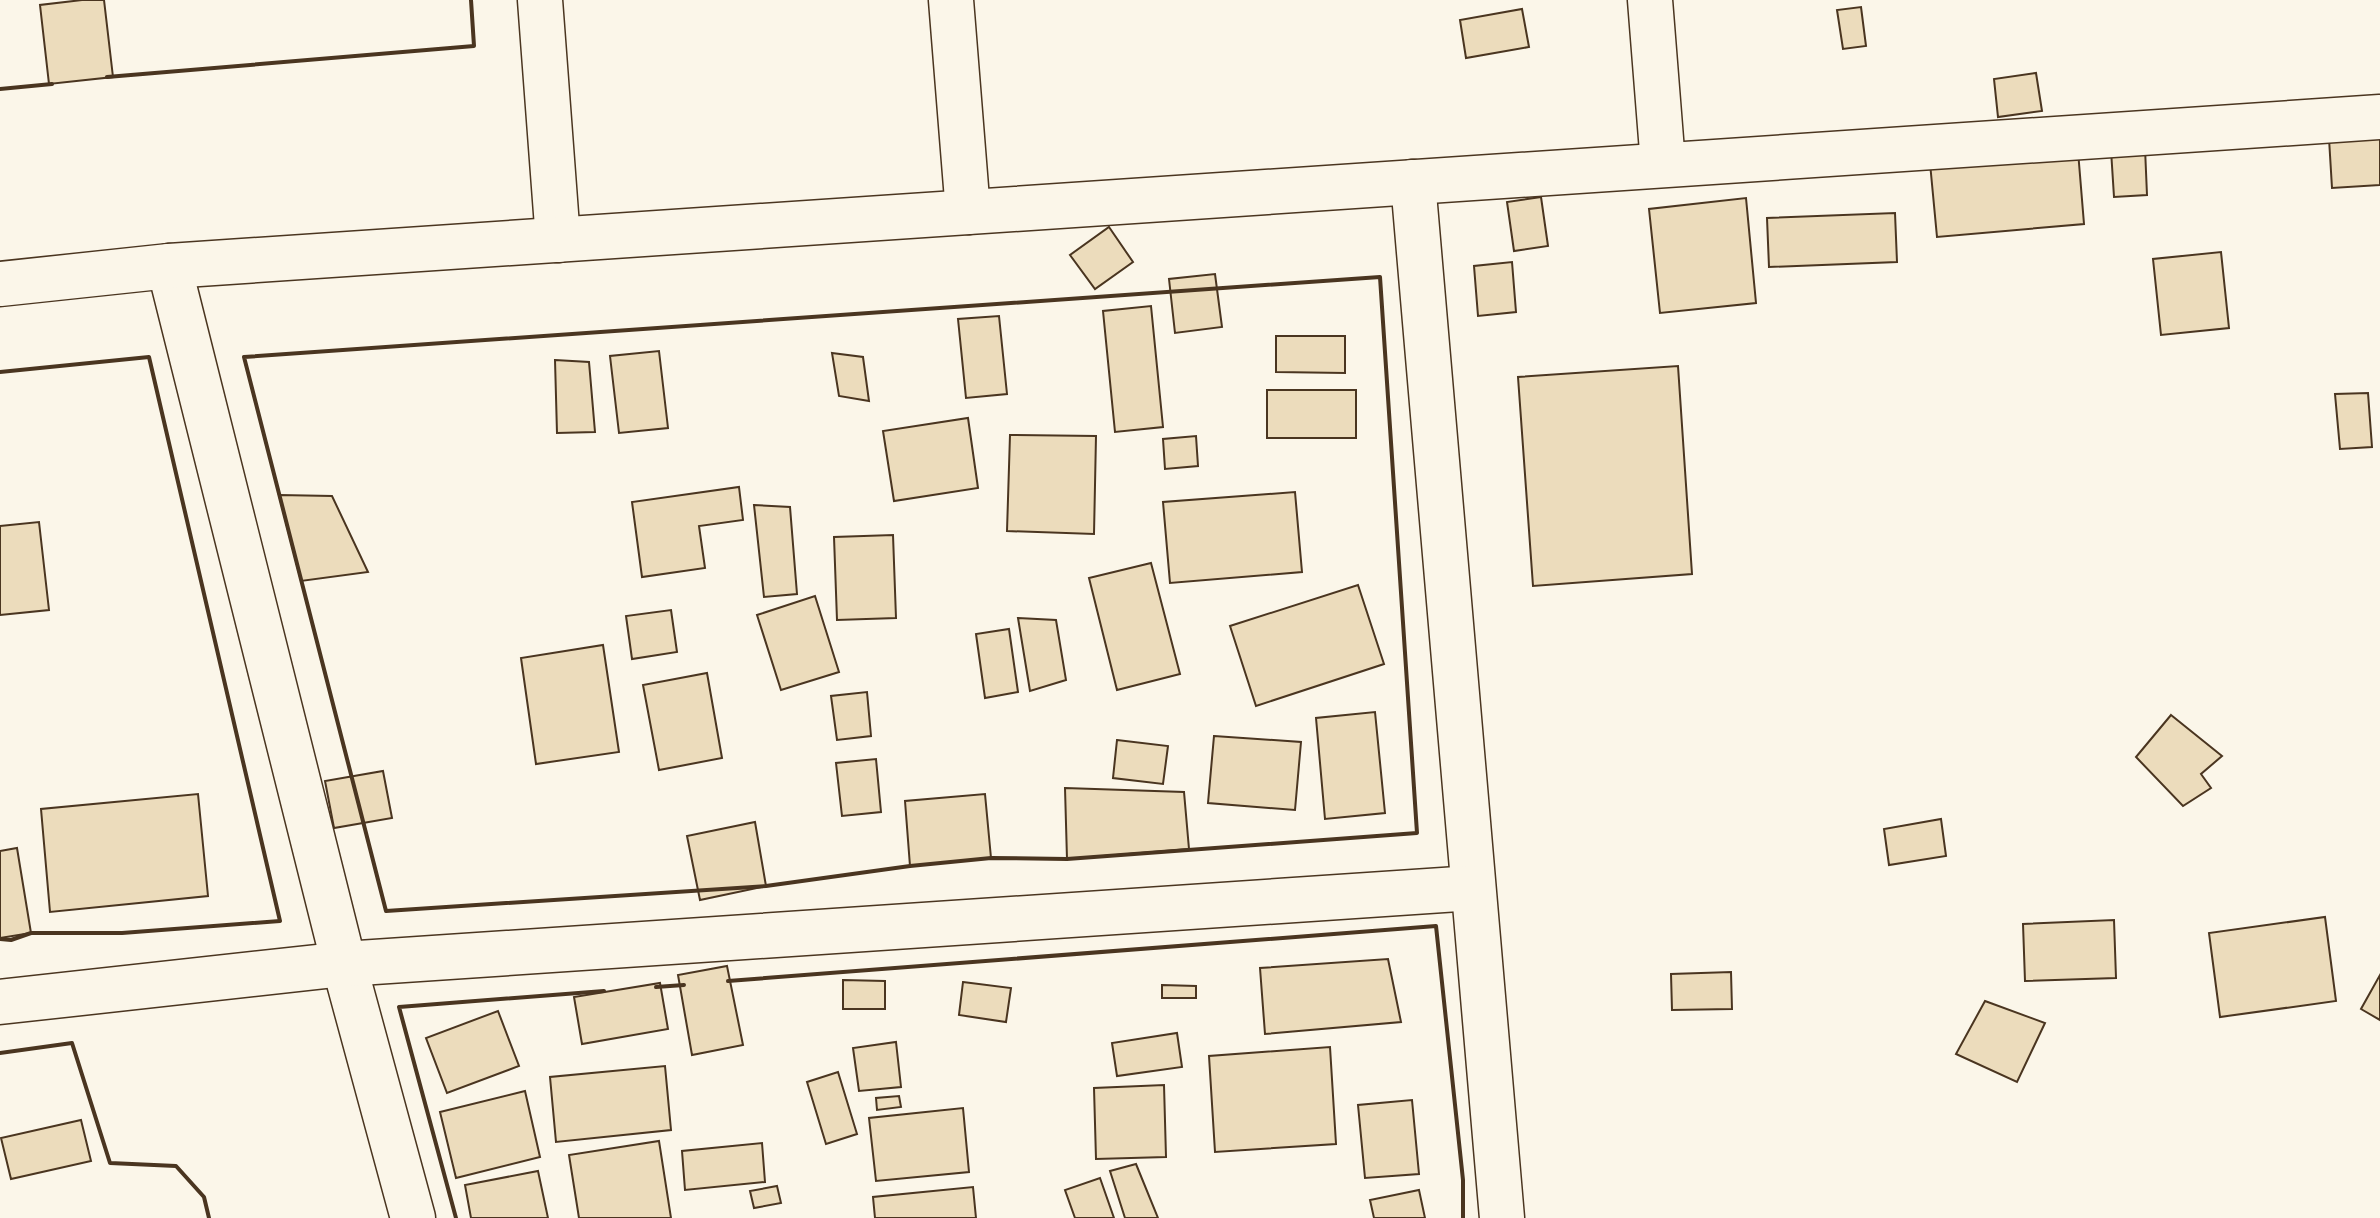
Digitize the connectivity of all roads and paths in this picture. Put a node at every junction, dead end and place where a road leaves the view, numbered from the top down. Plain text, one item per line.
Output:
1 (540, 0) edge
2 (951, 0) edge
3 (1650, 0) edge
4 (2380, 117) edge
5 (1663, 164) junction
6 (1413, 182) junction
7 (968, 212) junction
8 (558, 240) junction
9 (169, 266) junction
10 (0, 284) edge
11 (1473, 888) junction
12 (344, 964) junction
13 (0, 1002) edge
14 (413, 1218) edge
15 (1502, 1218) edge

1 - 8 street
2 - 7 street
3 - 5 street
4 - 5 street
5 - 6 street
6 - 7 street
6 - 11 street
7 - 8 street
8 - 9 street
9 - 10 street
9 - 12 street
11 - 12 street
11 - 15 street
12 - 13 street
12 - 14 street

